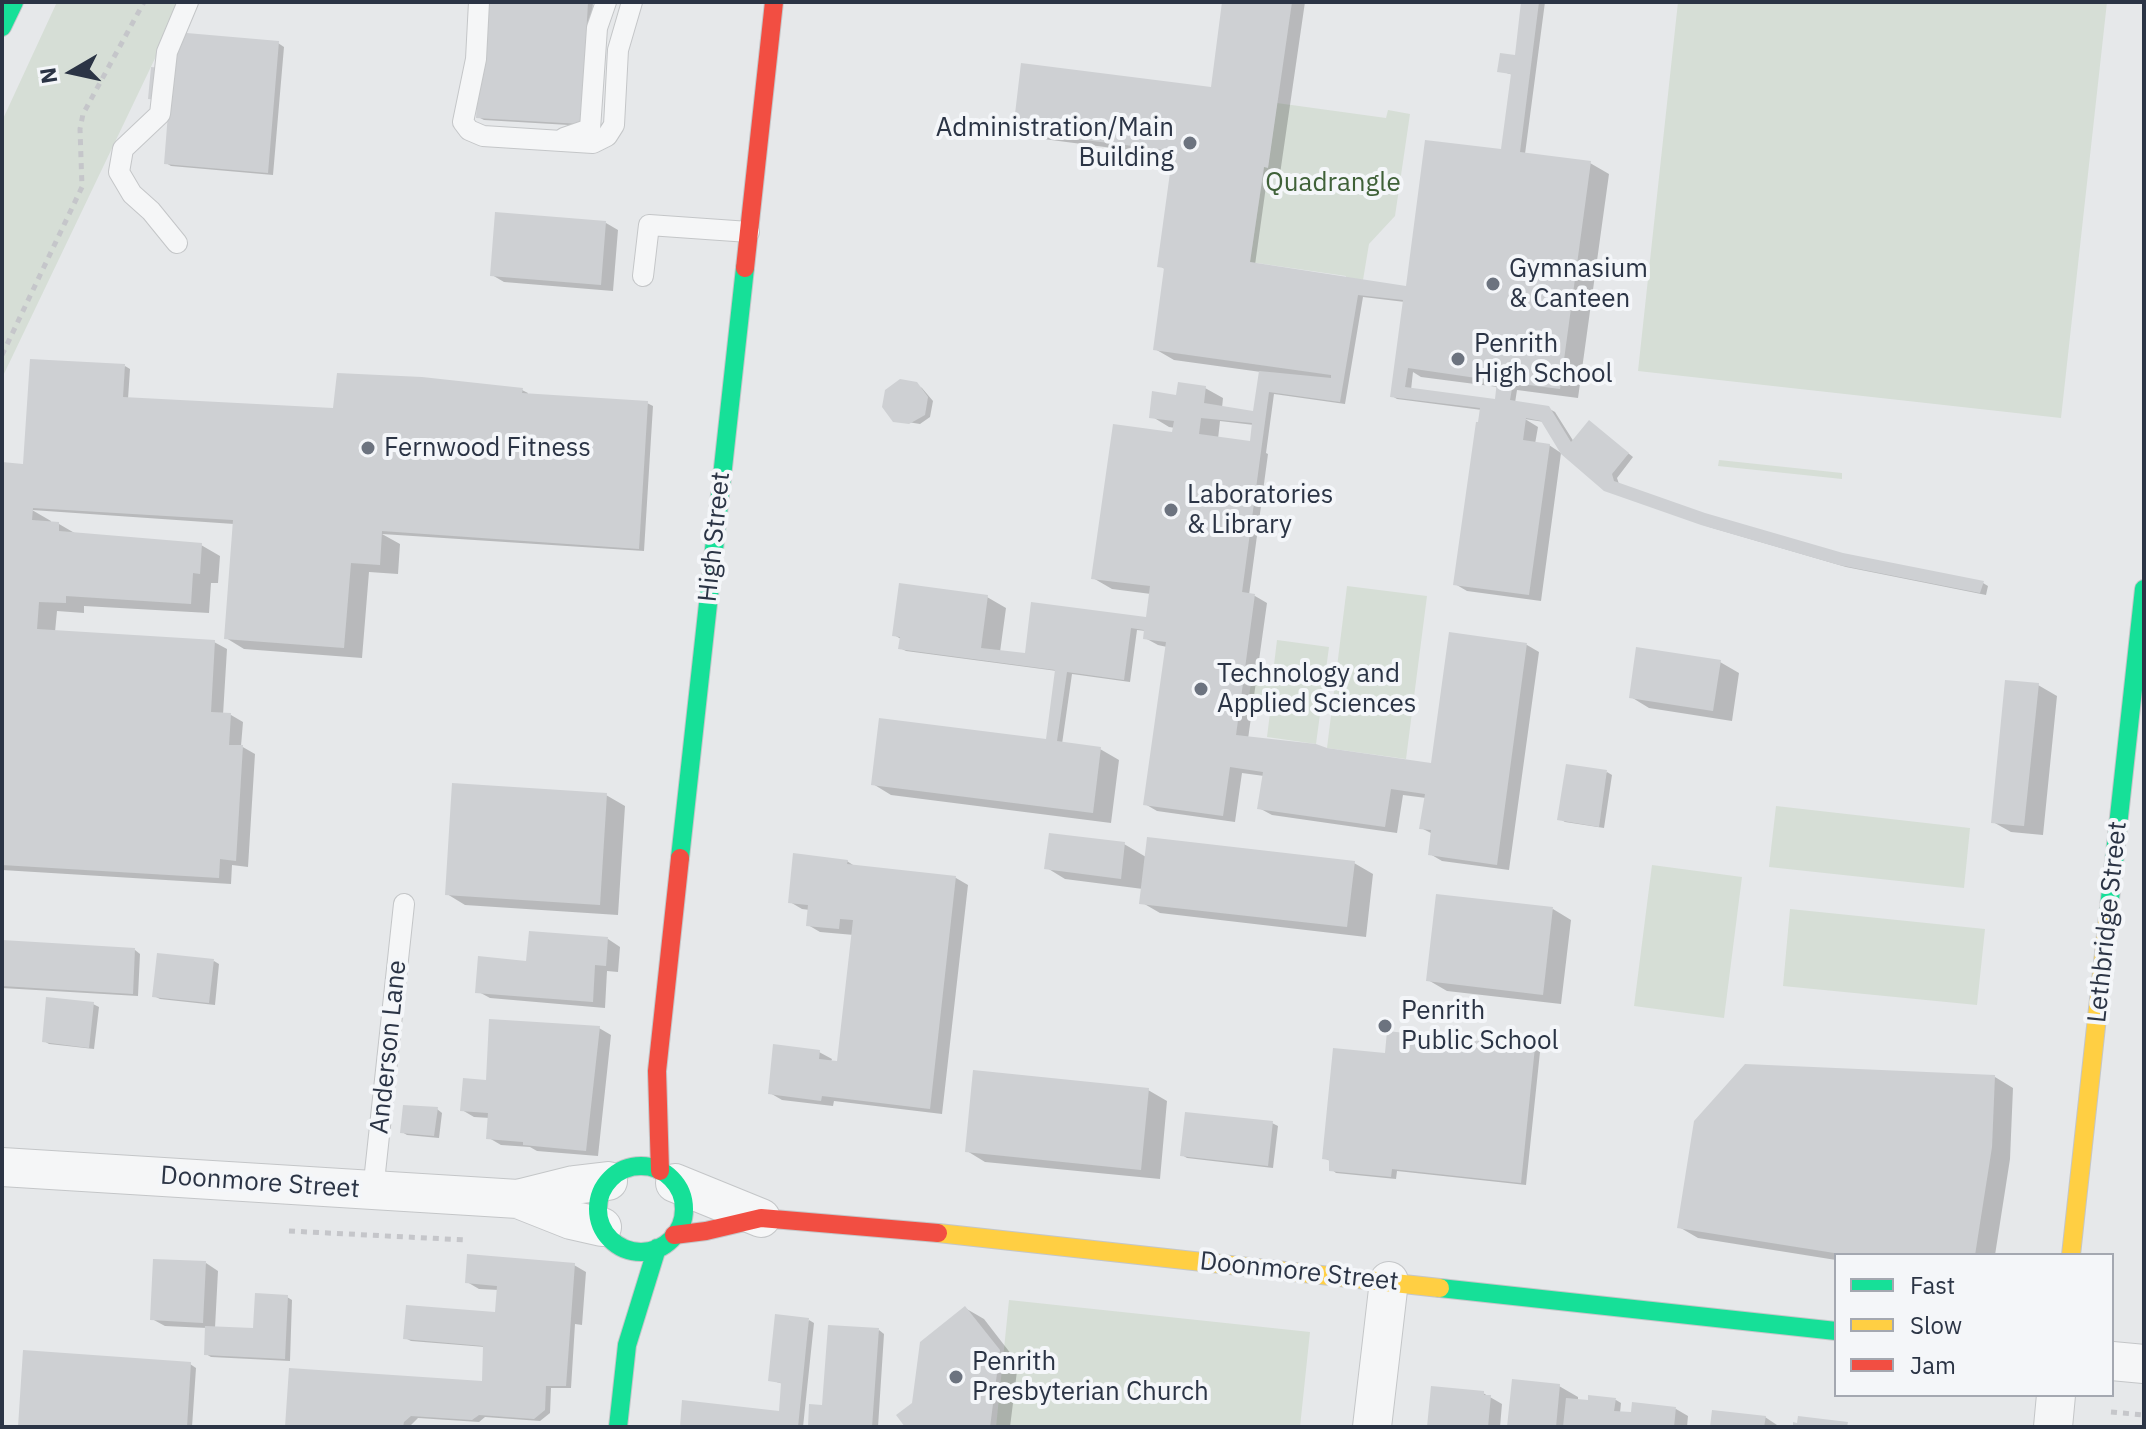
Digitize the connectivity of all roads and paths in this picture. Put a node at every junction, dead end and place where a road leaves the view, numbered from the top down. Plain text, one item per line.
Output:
1 (14, 2) edge
2 (144, 2) edge
3 (188, 2) edge
4 (479, 2) edge
5 (606, 2) edge
6 (632, 2) edge
7 (774, 2) edge
8 (2, 27) edge
9 (556, 140) junction
10 (749, 232) junction
11 (177, 243) dead end
12 (643, 276) dead end
13 (2, 355) edge
14 (2144, 589) edge
15 (404, 904) dead end
16 (657, 1071) junction
17 (639, 1127) dead end
18 (2, 1167) edge
19 (621, 1168) junction
20 (668, 1177) junction
21 (373, 1191) junction
22 (518, 1199) junction
23 (761, 1218) junction
24 (289, 1231) dead end
25 (674, 1235) junction
26 (466, 1240) dead end
27 (610, 1242) junction
28 (657, 1248) junction
29 (2071, 1253) edge
30 (1389, 1281) junction
31 (621, 1302) dead end
32 (1834, 1331) edge
33 (627, 1345) junction
34 (2114, 1361) edge
35 (2144, 1364) edge
36 (2056, 1397) edge
37 (2111, 1412) dead end
38 (2144, 1415) edge
39 (618, 1427) edge
40 (1372, 1427) edge
41 (2053, 1427) edge

1 - 8 main road
2 - 13 path
3 - 11 lane
4 - 9 lane
5 - 9 lane
6 - 9 lane
7 - 10 main road, High Street
10 - 12 lane
10 - 16 main road, High Street
14 - 29 main road, Lethbridge Street
15 - 21 lane, Anderson Lane
16 - 17 main road, High Street
16 - 20 main road, High Street
18 - 21 street, Doonmore Street
19 - 20 main road
19 - 22 street, Doonmore Street
19 - 27 main road
20 - 23 street, Doonmore Street
20 - 25 main road
21 - 22 street, Doonmore Street
22 - 27 street, Doonmore Street
23 - 25 main road, Doonmore Street
23 - 30 main road, Doonmore Street
24 - 26 path
25 - 28 main road
27 - 28 main road
28 - 33 main road
30 - 32 main road, Doonmore Street
30 - 40 street
31 - 33 main road
33 - 39 main road
34 - 35 street
36 - 41 street
37 - 38 path

